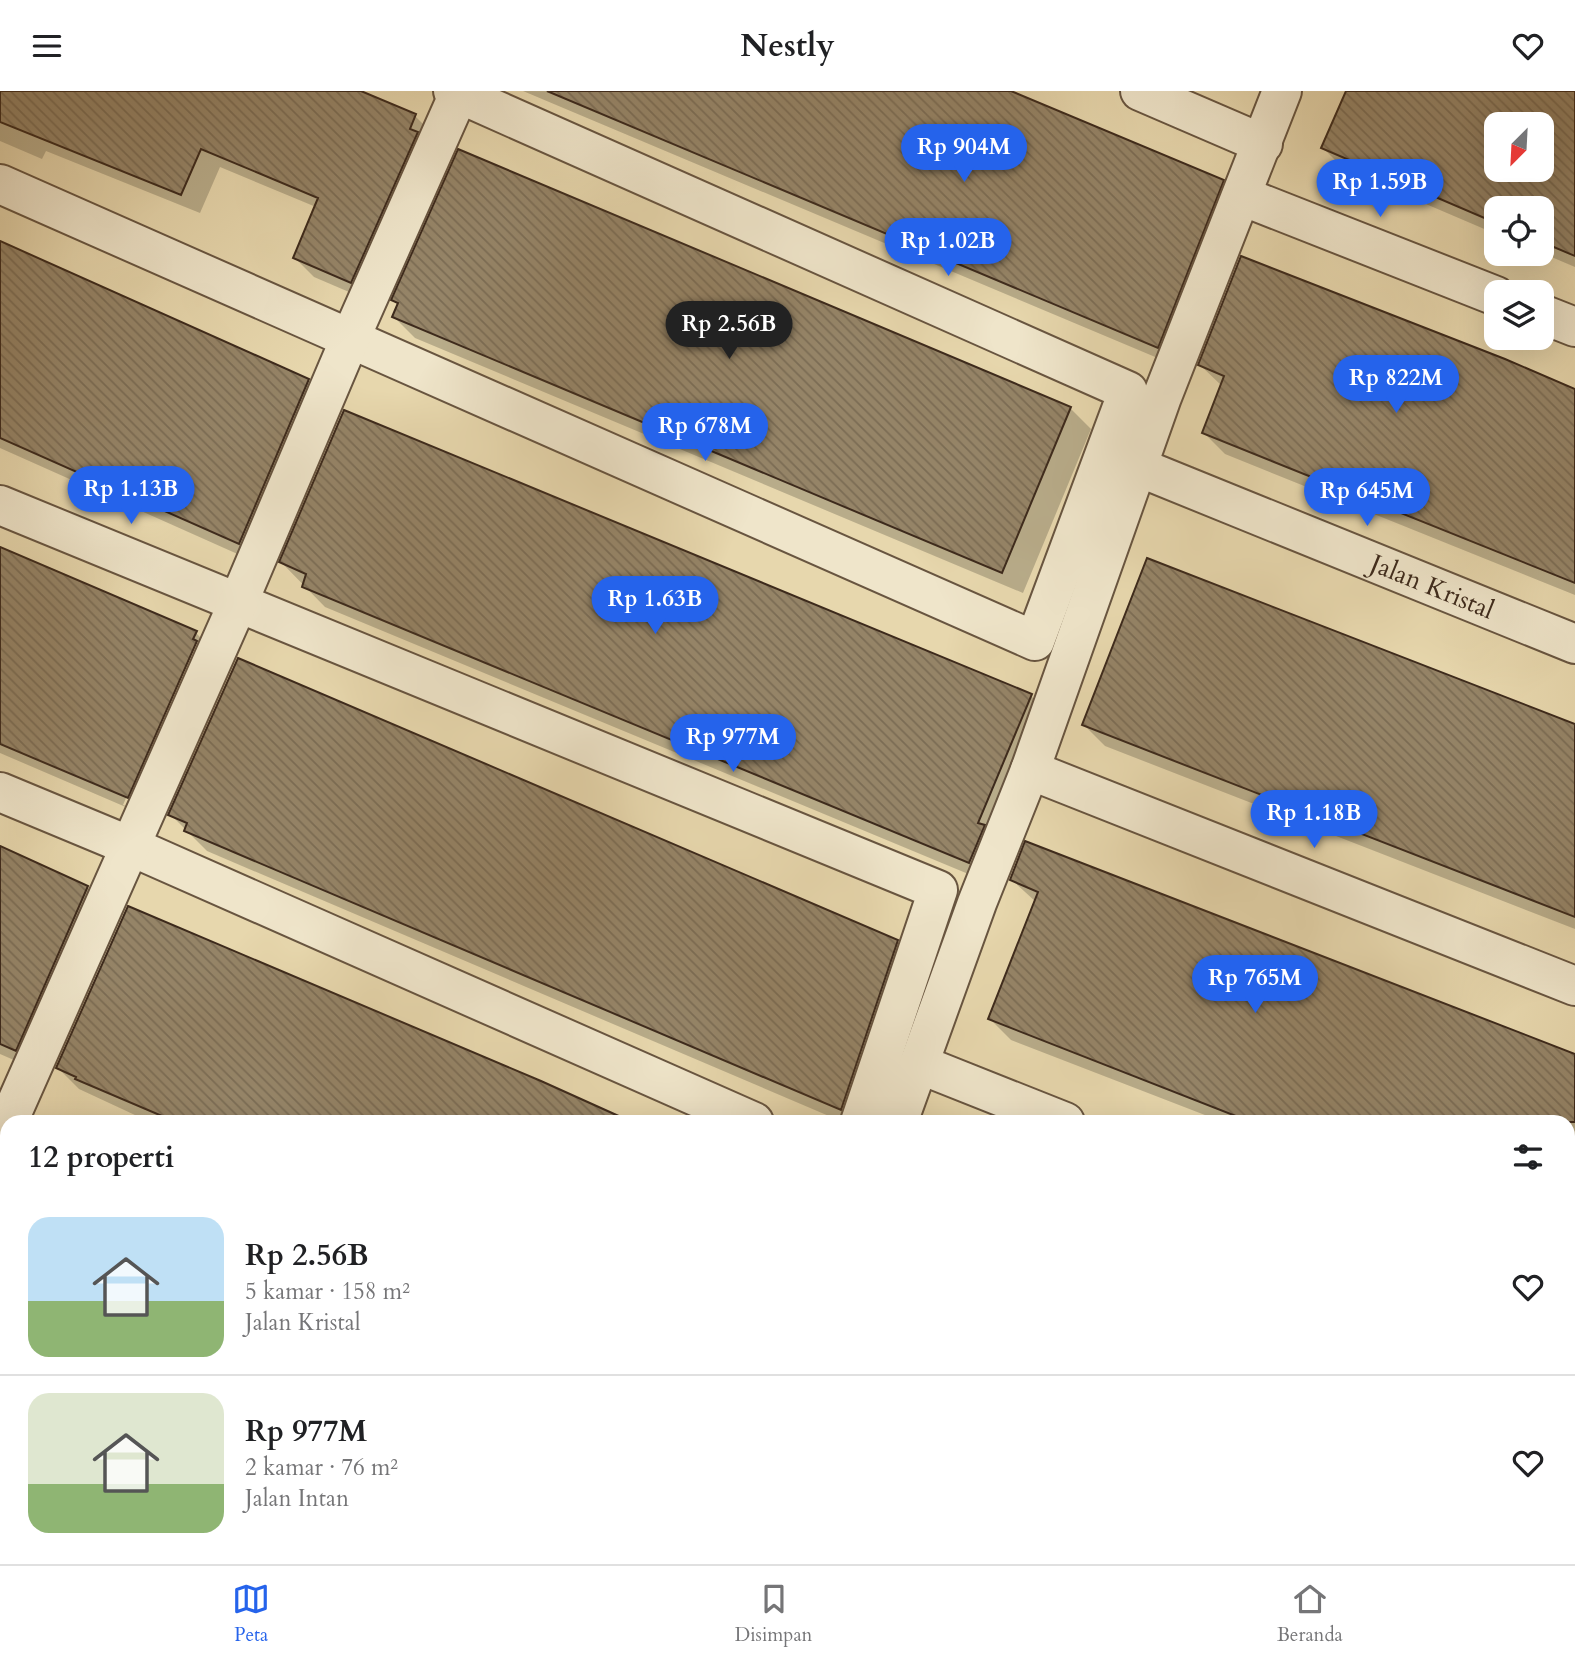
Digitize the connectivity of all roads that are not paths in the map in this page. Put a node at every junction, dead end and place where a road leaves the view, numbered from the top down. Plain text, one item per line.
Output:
1 (1140, 91) edge
2 (1282, 91) edge
3 (457, 92) edge
4 (1263, 144) junction
5 (0, 184) edge
6 (1242, 197) junction
7 (1484, 291) edge
8 (1554, 319) edge
9 (1575, 327) edge
10 (350, 339) junction
11 (1136, 466) junction
12 (0, 505) edge
13 (239, 603) junction
14 (1575, 644) edge
15 (1031, 770) junction
16 (0, 792) edge
17 (130, 846) junction
18 (1575, 986) edge
19 (919, 1064) junction
20 (10, 1115) edge
21 (738, 1115) edge
22 (862, 1115) edge
23 (901, 1115) edge
24 (1047, 1115) edge

1 - 4 street
2 - 4 street
3 - 10 street
3 - 10 street
4 - 6 street
5 - 10 street
6 - 7 street
6 - 11 street
8 - 9 street
10 - 13 street
11 - 14 street, Jalan Kristal
11 - 15 street
12 - 13 street
13 - 17 street
13 - 22 street
15 - 18 street
15 - 19 street
16 - 17 street
17 - 20 street
17 - 21 street
19 - 23 street
19 - 24 street

